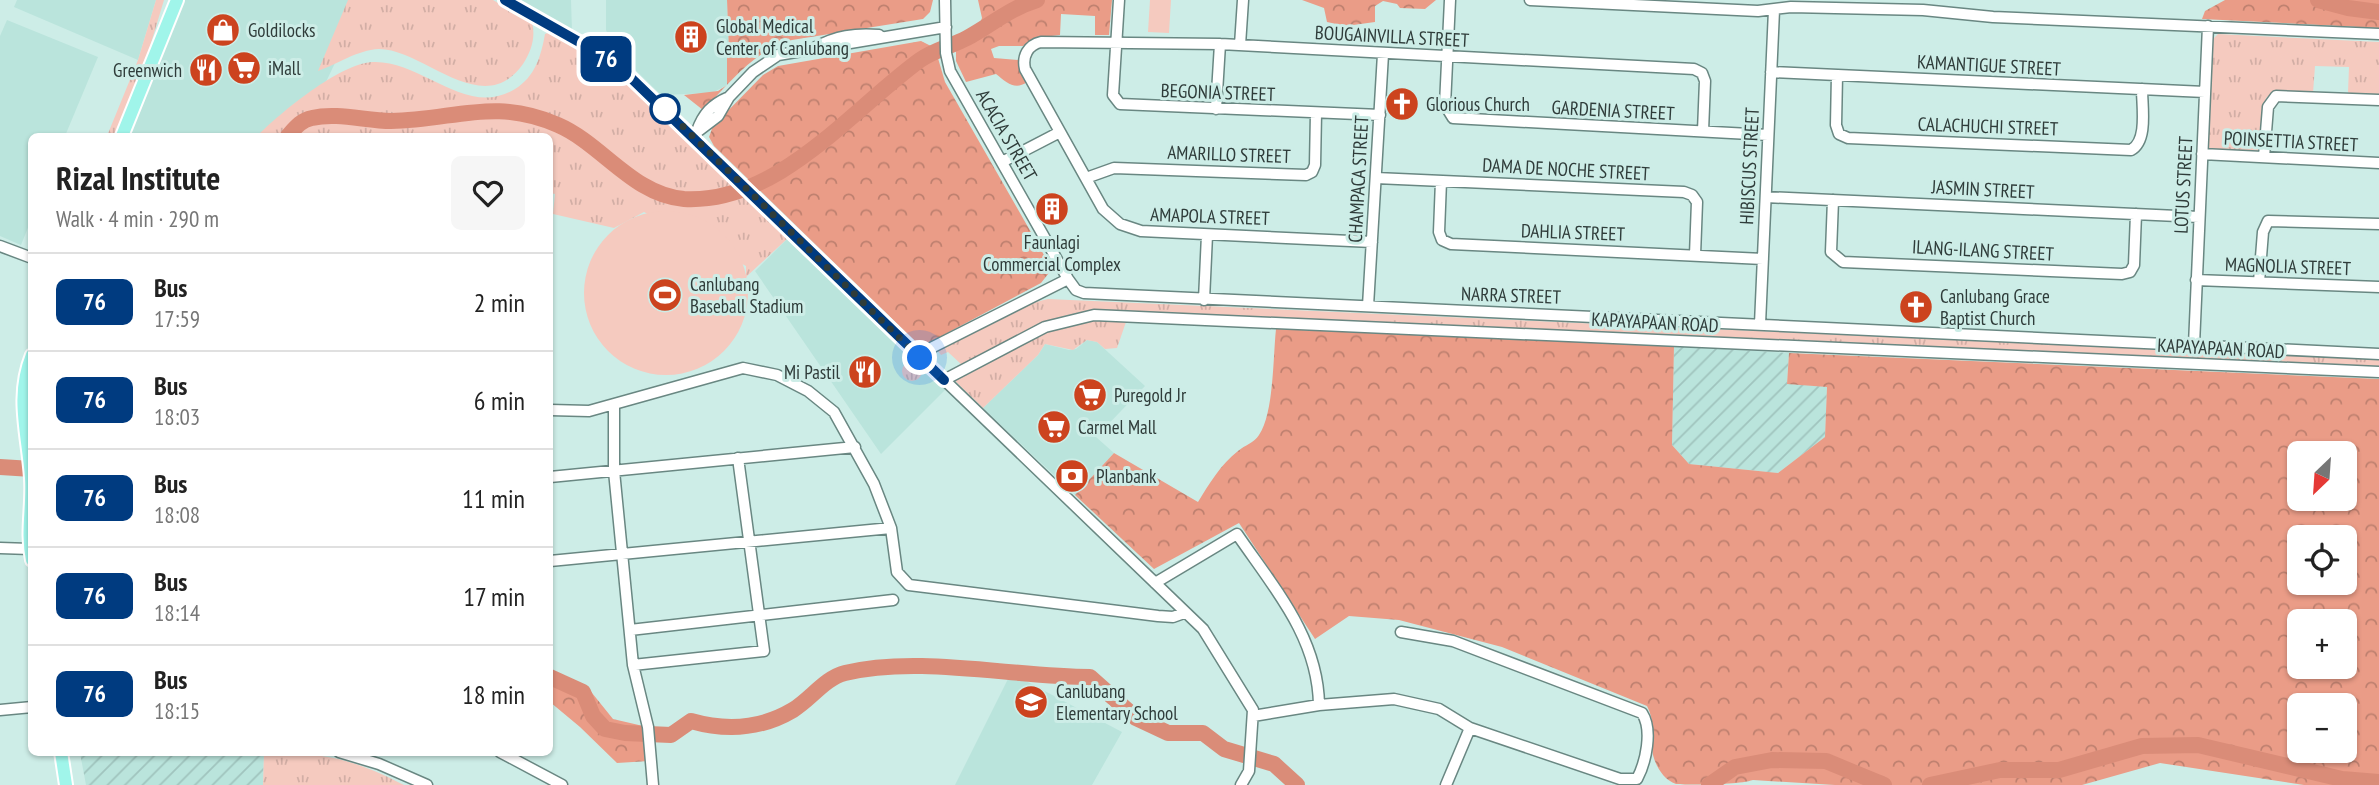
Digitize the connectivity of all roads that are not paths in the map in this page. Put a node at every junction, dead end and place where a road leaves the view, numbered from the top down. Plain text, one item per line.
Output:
1 (177, 0) edge
2 (505, 0) edge
3 (945, 0) edge
4 (1119, 0) edge
5 (1242, 0) edge
6 (1450, 0) edge
7 (1530, 0) edge
8 (1923, 5) edge
9 (1774, 9) junction
10 (2208, 26) junction
11 (946, 31) junction
12 (2379, 34) edge
13 (1115, 43) junction
14 (1220, 44) junction
15 (1240, 45) junction
16 (1026, 54) joint
17 (1383, 54) junction
18 (1446, 57) junction
19 (1771, 72) junction
20 (1837, 75) junction
21 (2142, 89) junction
22 (2205, 92) junction
23 (2379, 100) edge
24 (1216, 109) junction
25 (1316, 113) junction
26 (1380, 115) junction
27 (1703, 131) junction
28 (1059, 132) junction
29 (123, 133) edge
30 (695, 133) junction
31 (1769, 135) junction
32 (2202, 154) junction
33 (2264, 157) junction
34 (1002, 162) junction
35 (2379, 163) edge
36 (1086, 178) junction
37 (1376, 178) junction
38 (1441, 181) junction
39 (1766, 197) junction
40 (1833, 200) junction
41 (2136, 214) junction
42 (2199, 217) junction
43 (2379, 225) edge
44 (1207, 235) junction
45 (1372, 242) junction
46 (0, 246) edge
47 (1695, 255) junction
48 (28, 256) edge
49 (1763, 259) junction
50 (1068, 279) junction
51 (2196, 280) junction
52 (2259, 282) junction
53 (2379, 288) edge
54 (1204, 300) junction
55 (1368, 306) junction
56 (1760, 324) junction
57 (2193, 345) junction
58 (2379, 354) edge
59 (920, 358) junction
60 (28, 370) edge
61 (2379, 372) edge
62 (944, 380) junction
63 (614, 405) junction
64 (553, 410) edge
65 (855, 447) junction
66 (738, 458) junction
67 (28, 462) edge
68 (614, 471) junction
69 (553, 477) edge
70 (891, 528) junction
71 (748, 539) junction
72 (0, 548) edge
73 (624, 552) junction
74 (28, 553) edge
75 (553, 561) edge
76 (1155, 583) junction
77 (892, 600) dead end
78 (1184, 613) junction
79 (759, 615) junction
80 (630, 629) junction
81 (1401, 632) dead end
82 (633, 665) junction
83 (1319, 705) junction
84 (28, 709) edge
85 (0, 710) edge
86 (1253, 716) junction
87 (1470, 728) junction
88 (62, 756) edge
89 (352, 756) edge
90 (508, 756) edge
91 (66, 785) edge
92 (427, 785) edge
93 (562, 785) edge
94 (653, 785) edge
95 (1241, 785) edge
96 (1446, 785) edge

1 - 29 main road
2 - 30 street
3 - 11 street, ACACIA STREET
4 - 13 street
5 - 15 street
6 - 18 street, GARDENIA STREET
7 - 9 street
8 - 9 street
8 - 10 street
9 - 19 street, HIBISCUS STREET
10 - 12 street
10 - 22 street, LOTUS STREET
11 - 30 street
11 - 34 street, ACACIA STREET
13 - 14 street, BOUGAINVILLA STREET
13 - 16 street, BOUGAINVILLA STREET
13 - 24 street, BEGONIA STREET
14 - 15 street, BOUGAINVILLA STREET
14 - 24 street
15 - 17 street, BOUGAINVILLA STREET
16 - 28 street, AMAPOLA STREET
17 - 18 street, BOUGAINVILLA STREET
17 - 26 street, CHAMPACA STREET
18 - 27 street, GARDENIA STREET
18 - 27 street, BOUGAINVILLA STREET
19 - 20 street, KAMANTIGUE STREET
19 - 31 street, HIBISCUS STREET
20 - 21 street, KAMANTIGUE STREET
20 - 21 street, CALACHUCHI STREET
21 - 22 street, KAMANTIGUE STREET
22 - 32 street, LOTUS STREET
23 - 33 street
24 - 25 street, BEGONIA STREET
25 - 26 street, BEGONIA STREET
25 - 36 street, AMARILLO STREET
26 - 37 street, CHAMPACA STREET
27 - 31 street, GARDENIA STREET
28 - 34 street
28 - 36 street, AMAPOLA STREET
30 - 59 street
31 - 39 street, HIBISCUS STREET
32 - 33 street, POINSETTIA STREET
32 - 42 street, LOTUS STREET
33 - 35 street, POINSETTIA STREET
34 - 50 street, ACACIA STREET
36 - 44 street, AMAPOLA STREET
37 - 38 street, DAMA DE NOCHE STREET
37 - 45 street, CHAMPACA STREET
38 - 47 street, DAHLIA STREET
38 - 47 street, DAMA DE NOCHE STREET
39 - 40 street, JASMIN STREET
39 - 49 street, HIBISCUS STREET
40 - 41 street, JASMIN STREET
40 - 41 street, ILANG-ILANG STREET
41 - 42 street, JASMIN STREET
42 - 51 street, LOTUS STREET
43 - 52 street
44 - 45 street, AMAPOLA STREET
44 - 54 street
45 - 55 street, CHAMPACA STREET
46 - 48 street
47 - 49 street, DAHLIA STREET
49 - 56 street, HIBISCUS STREET
50 - 54 street, NARRA STREET
50 - 59 street
51 - 52 street, MAGNOLIA STREET
51 - 57 street, LOTUS STREET
52 - 53 street, MAGNOLIA STREET
54 - 55 street, NARRA STREET
55 - 56 street, NARRA STREET
56 - 57 street, NARRA STREET
57 - 58 street, NARRA STREET
59 - 62 street
60 - 67 main road
61 - 62 street, KAPAYAPAAN ROAD
62 - 76 street
63 - 64 street
63 - 65 street
63 - 68 street
65 - 66 street
65 - 70 street
66 - 68 street
66 - 71 street
68 - 69 street
68 - 73 street
70 - 71 street
70 - 78 street
71 - 73 street
71 - 79 street
72 - 74 street
73 - 75 street
73 - 80 street
76 - 78 street
76 - 83 street
77 - 79 street
78 - 86 street
79 - 80 street
79 - 82 street
80 - 82 street
81 - 87 street
82 - 94 street
83 - 86 street
83 - 87 street
84 - 85 street
86 - 95 street
87 - 96 street
88 - 91 main road
89 - 92 street
90 - 93 street

